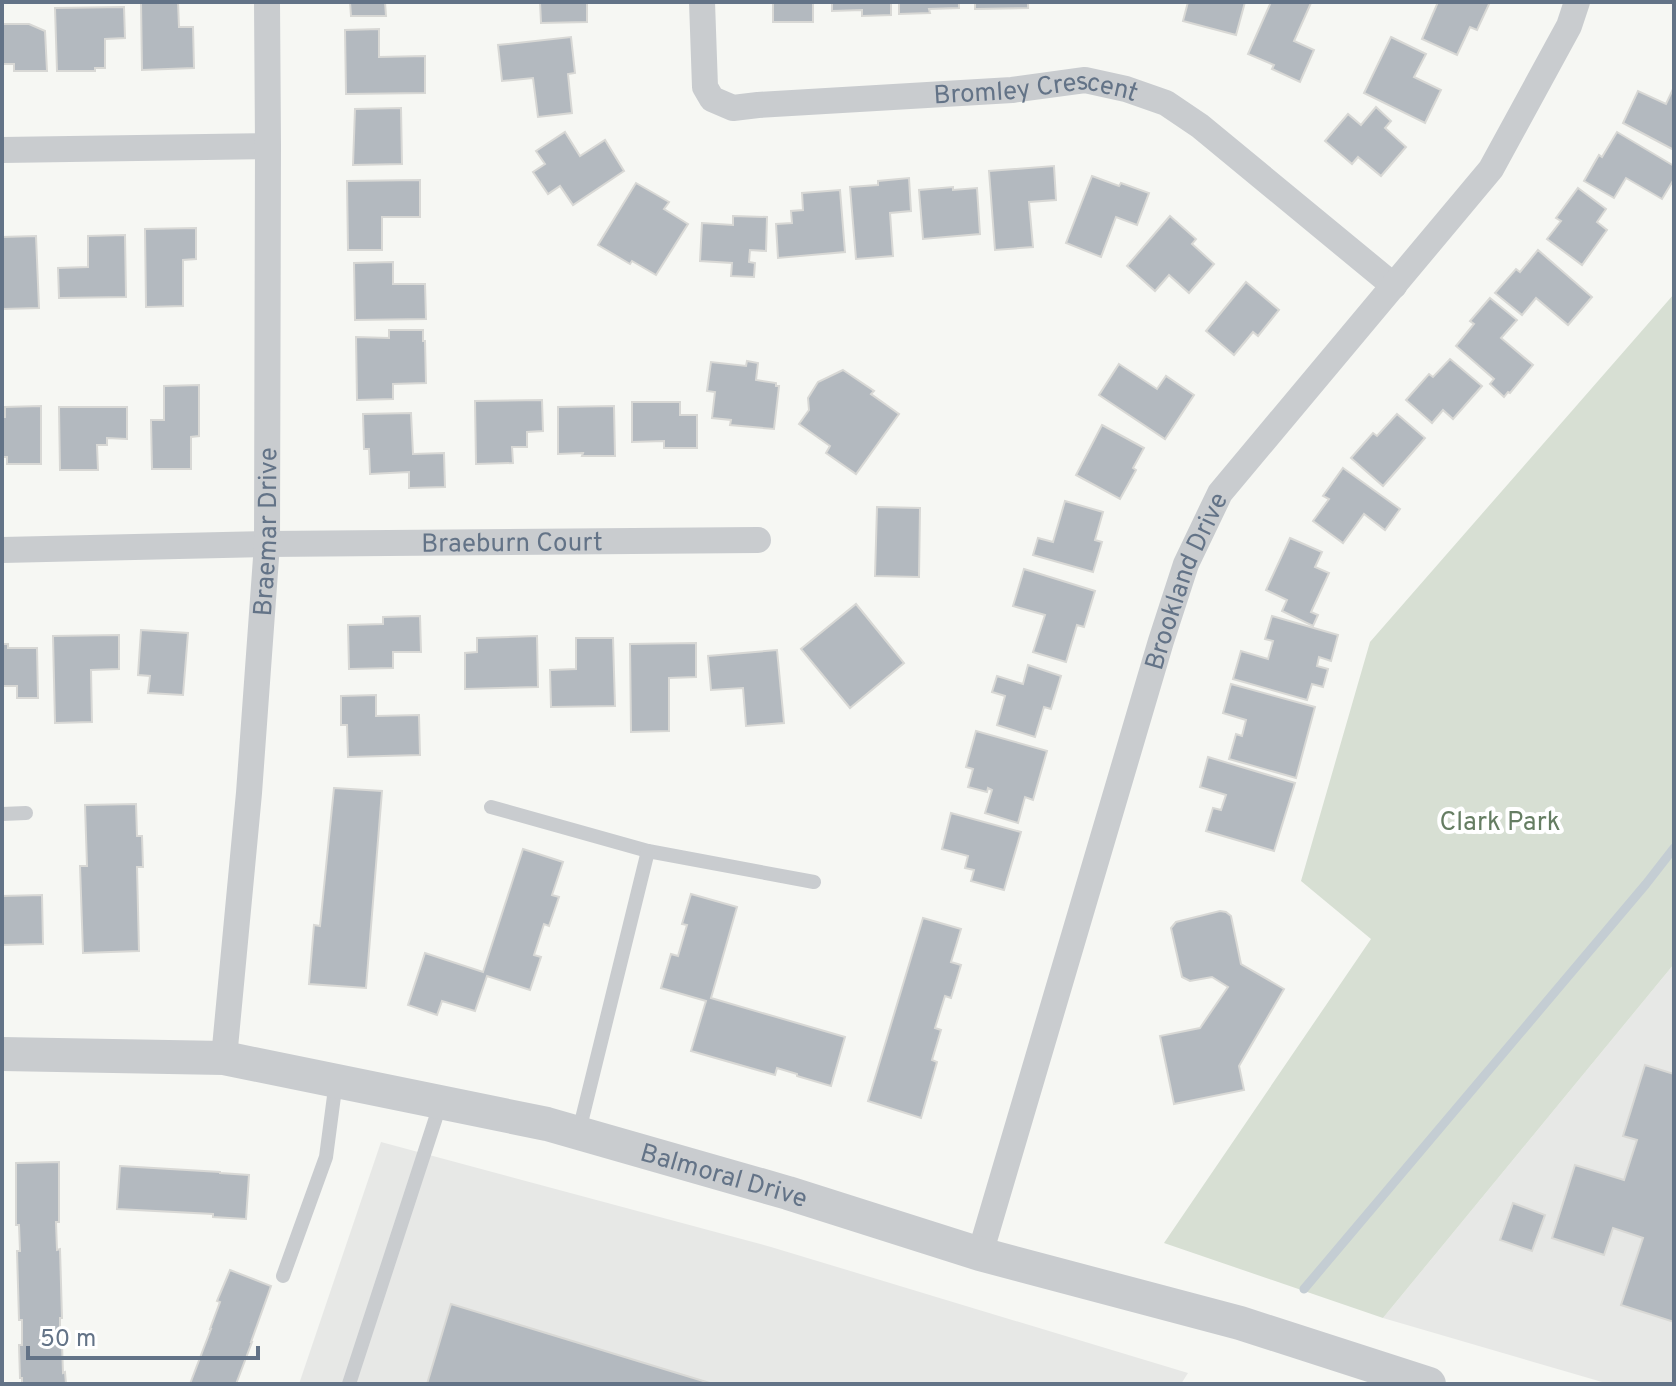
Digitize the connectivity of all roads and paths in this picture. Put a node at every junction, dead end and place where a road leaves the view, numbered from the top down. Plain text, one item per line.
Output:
1 (267, 2) edge
2 (702, 2) edge
3 (1577, 2) edge
4 (268, 146) junction
5 (2, 150) edge
6 (1394, 286) junction
7 (758, 540) dead end
8 (267, 544) junction
9 (2, 550) edge
10 (491, 807) dead end
11 (26, 813) dead end
12 (2, 814) edge
13 (648, 851) junction
14 (814, 882) dead end
15 (2, 1054) edge
16 (224, 1058) junction
17 (336, 1080) junction
18 (441, 1101) junction
19 (579, 1131) junction
20 (980, 1254) junction
21 (283, 1276) dead end
22 (349, 1384) edge
23 (1429, 1384) edge

1 - 4 street, Braemar Drive
2 - 6 street, Bromley Crescent
3 - 6 street, Brookland Drive
4 - 5 street
4 - 8 street, Braemar Drive
6 - 20 street, Brookland Drive
7 - 8 street, Braeburn Court
8 - 9 street, Braeburn Court
8 - 16 street, Braemar Drive
10 - 13 lane
11 - 12 lane
13 - 14 lane
13 - 19 lane
15 - 16 street, Balmoral Drive
16 - 17 street, Balmoral Drive
17 - 18 street, Balmoral Drive
17 - 21 lane
18 - 19 street, Balmoral Drive
18 - 22 lane
19 - 20 street, Balmoral Drive
20 - 23 street, Balmoral Drive

